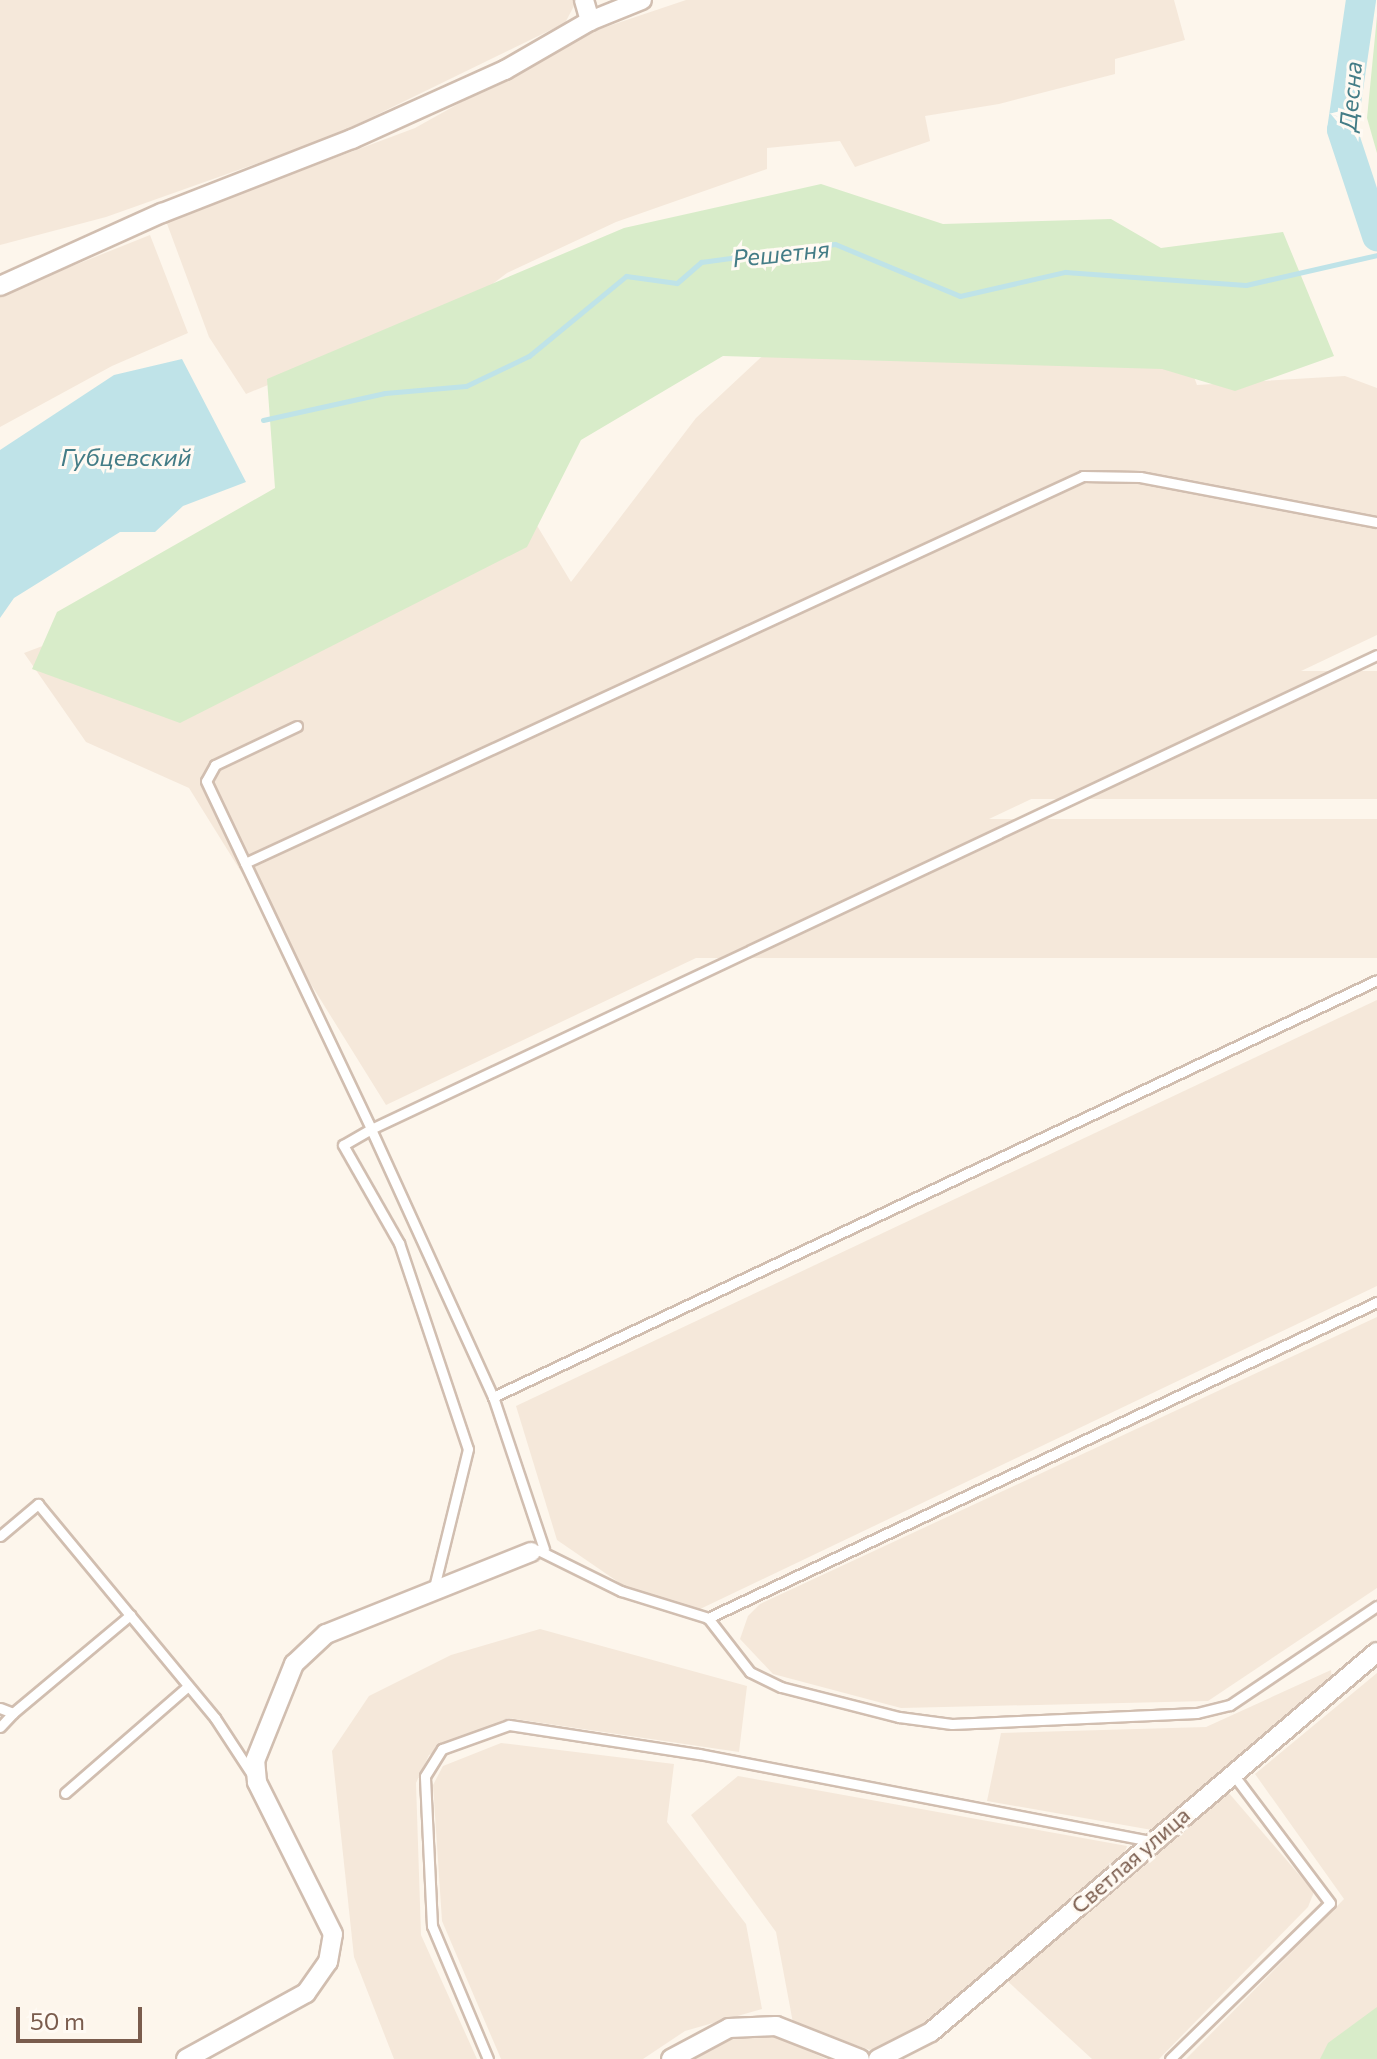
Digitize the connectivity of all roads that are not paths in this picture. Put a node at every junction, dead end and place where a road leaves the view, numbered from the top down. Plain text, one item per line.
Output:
1 (584, 0) edge
2 (642, 0) edge
3 (590, 21) junction
4 (0, 286) edge
5 (1377, 522) edge
6 (1377, 655) edge
7 (297, 726) dead end
8 (245, 863) junction
9 (1377, 980) edge
10 (371, 1129) junction
11 (1377, 1302) edge
12 (493, 1397) junction
13 (0, 1536) edge
14 (537, 1550) junction
15 (432, 1596) junction
16 (1377, 1606) edge
17 (130, 1615) junction
18 (708, 1618) junction
19 (1377, 1652) edge
20 (188, 1686) junction
21 (0, 1708) edge
22 (13, 1713) junction
23 (0, 1727) edge
24 (1232, 1773) junction
25 (257, 1782) junction
26 (65, 1793) dead end
27 (1151, 1841) junction
28 (186, 2059) edge
29 (488, 2059) edge
30 (671, 2059) edge
31 (860, 2059) edge
32 (878, 2059) edge
33 (1170, 2059) edge

1 - 3 street
2 - 3 street
3 - 4 street
5 - 8 lane
6 - 10 lane
7 - 8 lane
8 - 10 lane
9 - 12 lane
10 - 12 lane
10 - 15 lane
11 - 18 lane
12 - 14 lane
13 - 17 lane
14 - 15 street
14 - 18 lane
15 - 25 street
16 - 18 lane
17 - 20 lane
17 - 22 lane
19 - 24 street, Светлая улица
20 - 25 lane
20 - 26 lane
21 - 22 lane
22 - 23 lane
24 - 27 street, Светлая улица
24 - 33 lane
25 - 28 street
27 - 29 lane
27 - 32 street, Светлая улица
30 - 31 street

